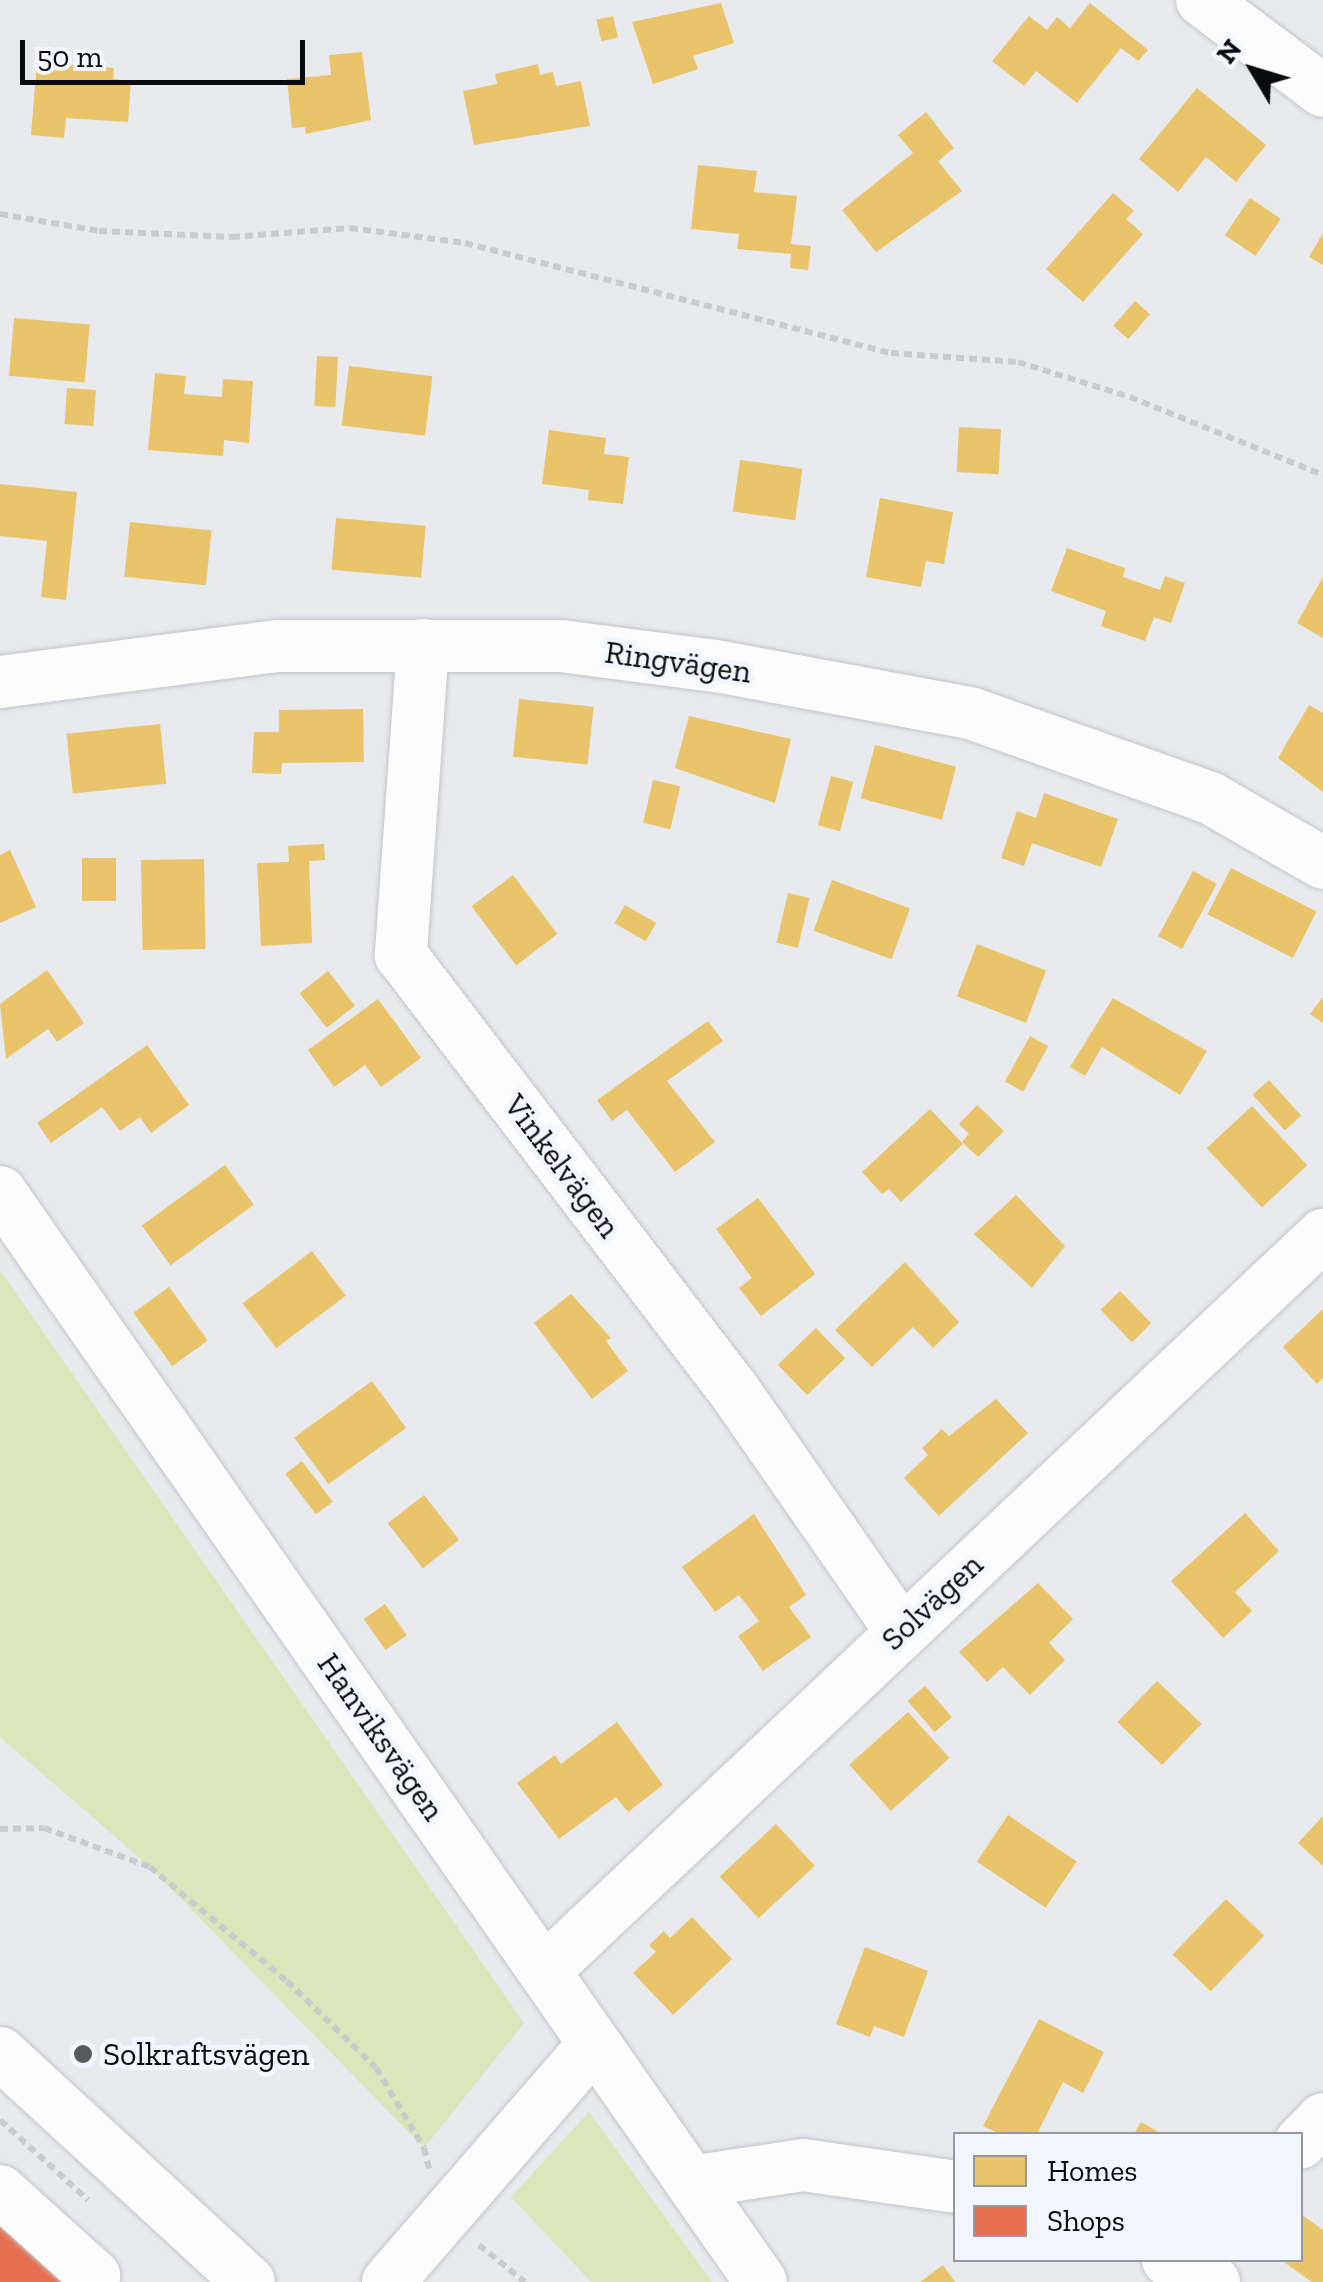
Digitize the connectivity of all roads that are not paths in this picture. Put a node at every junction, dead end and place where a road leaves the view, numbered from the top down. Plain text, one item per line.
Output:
1 (1202, 0) edge
2 (1323, 91) edge
3 (424, 645) junction
4 (0, 682) edge
5 (1323, 863) edge
6 (0, 1192) edge
7 (1323, 1235) edge
8 (902, 1630) junction
9 (544, 1971) junction
10 (592, 2046) junction
11 (0, 2053) edge
12 (1323, 2119) edge
13 (1303, 2140) edge
14 (691, 2182) junction
15 (953, 2186) edge
16 (0, 2191) edge
17 (89, 2282) edge
18 (249, 2282) edge
19 (388, 2282) edge
20 (761, 2282) edge

1 - 2 street
3 - 4 street, Ringvägen
3 - 5 street, Ringvägen
3 - 8 street, Vinkelvägen
6 - 9 street, Hanviksvägen
7 - 8 street, Solvägen
8 - 9 street, Solvägen
9 - 10 street, Hanviksvägen
10 - 14 street, Hanviksvägen
10 - 19 street
11 - 18 street
12 - 13 street
14 - 15 street
14 - 20 street, Hanviksvägen
16 - 17 street

